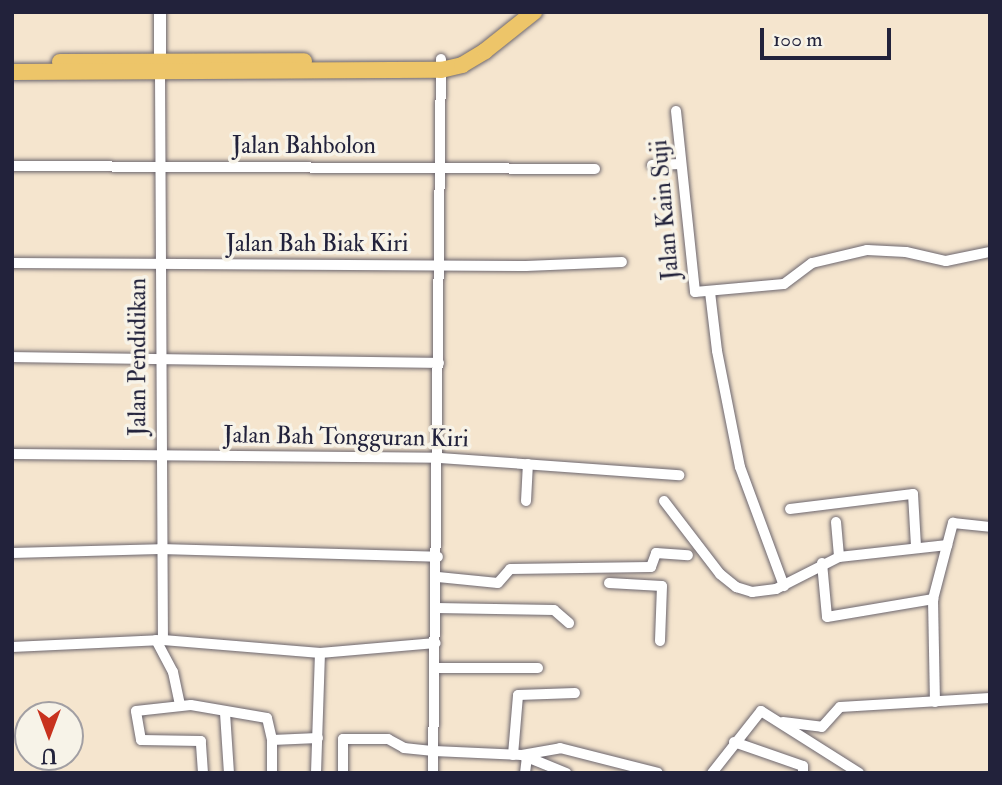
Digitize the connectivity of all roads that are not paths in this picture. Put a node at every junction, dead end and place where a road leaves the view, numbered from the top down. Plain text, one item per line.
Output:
1 (160, 12) edge
2 (517, 12) edge
3 (534, 12) edge
4 (12, 62) edge
5 (441, 65) junction
6 (160, 68) junction
7 (12, 72) edge
8 (677, 111) dead end
9 (681, 164) junction
10 (652, 165) dead end
11 (12, 166) edge
12 (439, 167) junction
13 (160, 168) junction
14 (595, 169) dead end
15 (990, 252) edge
16 (12, 262) edge
17 (622, 262) dead end
18 (159, 265) junction
19 (439, 265) junction
20 (710, 292) junction
21 (159, 356) junction
22 (12, 357) edge
23 (439, 363) junction
24 (12, 454) edge
25 (159, 454) junction
26 (440, 458) junction
27 (528, 464) junction
28 (679, 475) dead end
29 (526, 501) dead end
30 (664, 501) dead end
31 (790, 509) dead end
32 (836, 522) dead end
33 (990, 527) edge
34 (947, 545) junction
35 (916, 546) junction
36 (160, 549) junction
37 (12, 552) edge
38 (688, 555) dead end
39 (438, 557) junction
40 (839, 557) junction
41 (822, 563) junction
42 (653, 565) junction
43 (438, 577) junction
44 (609, 583) dead end
45 (657, 585) junction
46 (784, 586) junction
47 (933, 599) junction
48 (436, 608) junction
49 (569, 623) dead end
50 (159, 640) junction
51 (660, 641) dead end
52 (436, 643) junction
53 (12, 647) edge
54 (320, 653) junction
55 (435, 668) junction
56 (538, 668) dead end
57 (575, 693) dead end
58 (990, 698) edge
59 (936, 702) junction
60 (180, 704) junction
61 (225, 713) junction
62 (783, 722) junction
63 (318, 738) junction
64 (272, 740) junction
65 (734, 742) junction
66 (434, 751) junction
67 (520, 756) junction
68 (203, 773) edge
69 (229, 773) edge
70 (272, 773) edge
71 (316, 773) edge
72 (343, 773) edge
73 (433, 773) edge
74 (525, 773) edge
75 (566, 773) edge
76 (658, 773) edge
77 (712, 773) edge
78 (803, 773) edge
79 (859, 773) edge

1 - 6 street, Jalan Pendidikan
2 - 5 highway
3 - 5 highway
4 - 6 highway
5 - 6 highway
5 - 12 street
6 - 7 highway
6 - 13 street, Jalan Pendidikan
8 - 9 street, Jalan Kain Suji
9 - 10 street
9 - 20 street, Jalan Kain Suji
11 - 13 street, Jalan Bahbolon
12 - 13 street, Jalan Bahbolon
12 - 14 street, Jalan Bahbolon
12 - 19 street
13 - 18 street, Jalan Pendidikan
15 - 20 street, Jalan Kain Suji
16 - 18 street, Jalan Bah Biak Kiri
17 - 19 street, Jalan Bah Biak Kiri
18 - 19 street, Jalan Bah Biak Kiri
18 - 21 street, Jalan Pendidikan
19 - 23 street
20 - 46 street
21 - 22 street
21 - 23 street
21 - 25 street, Jalan Pendidikan
23 - 26 street
24 - 25 street, Jalan Bah Tongguran Kiri
25 - 26 street, Jalan Bah Tongguran Kiri
25 - 36 street, Jalan Pendidikan
26 - 27 street, Jalan Bah Tongguran Kiri
26 - 39 street
27 - 28 street, Jalan Bah Tongguran Kiri
27 - 29 street
30 - 46 street
31 - 35 street
32 - 40 street
33 - 34 street
34 - 35 street
34 - 47 street
35 - 40 street
36 - 37 street
36 - 39 street
36 - 50 street, Jalan Pendidikan
38 - 42 street
39 - 43 street
40 - 41 street
41 - 46 street
41 - 47 street
42 - 43 street
42 - 45 street
43 - 48 street
44 - 45 street
45 - 51 street
47 - 59 street
48 - 49 street
48 - 52 street
50 - 53 street
50 - 54 street
50 - 60 street
52 - 54 street
52 - 55 street
54 - 63 street
55 - 56 street
55 - 66 street
57 - 67 street
58 - 59 street
59 - 62 street
60 - 61 street
60 - 68 street
61 - 64 street
61 - 69 street
62 - 65 street
62 - 79 street
63 - 64 street
63 - 71 street
64 - 70 street
65 - 77 street
65 - 78 street
66 - 67 street
66 - 72 street
66 - 73 street
67 - 74 street
67 - 75 street
67 - 76 street

